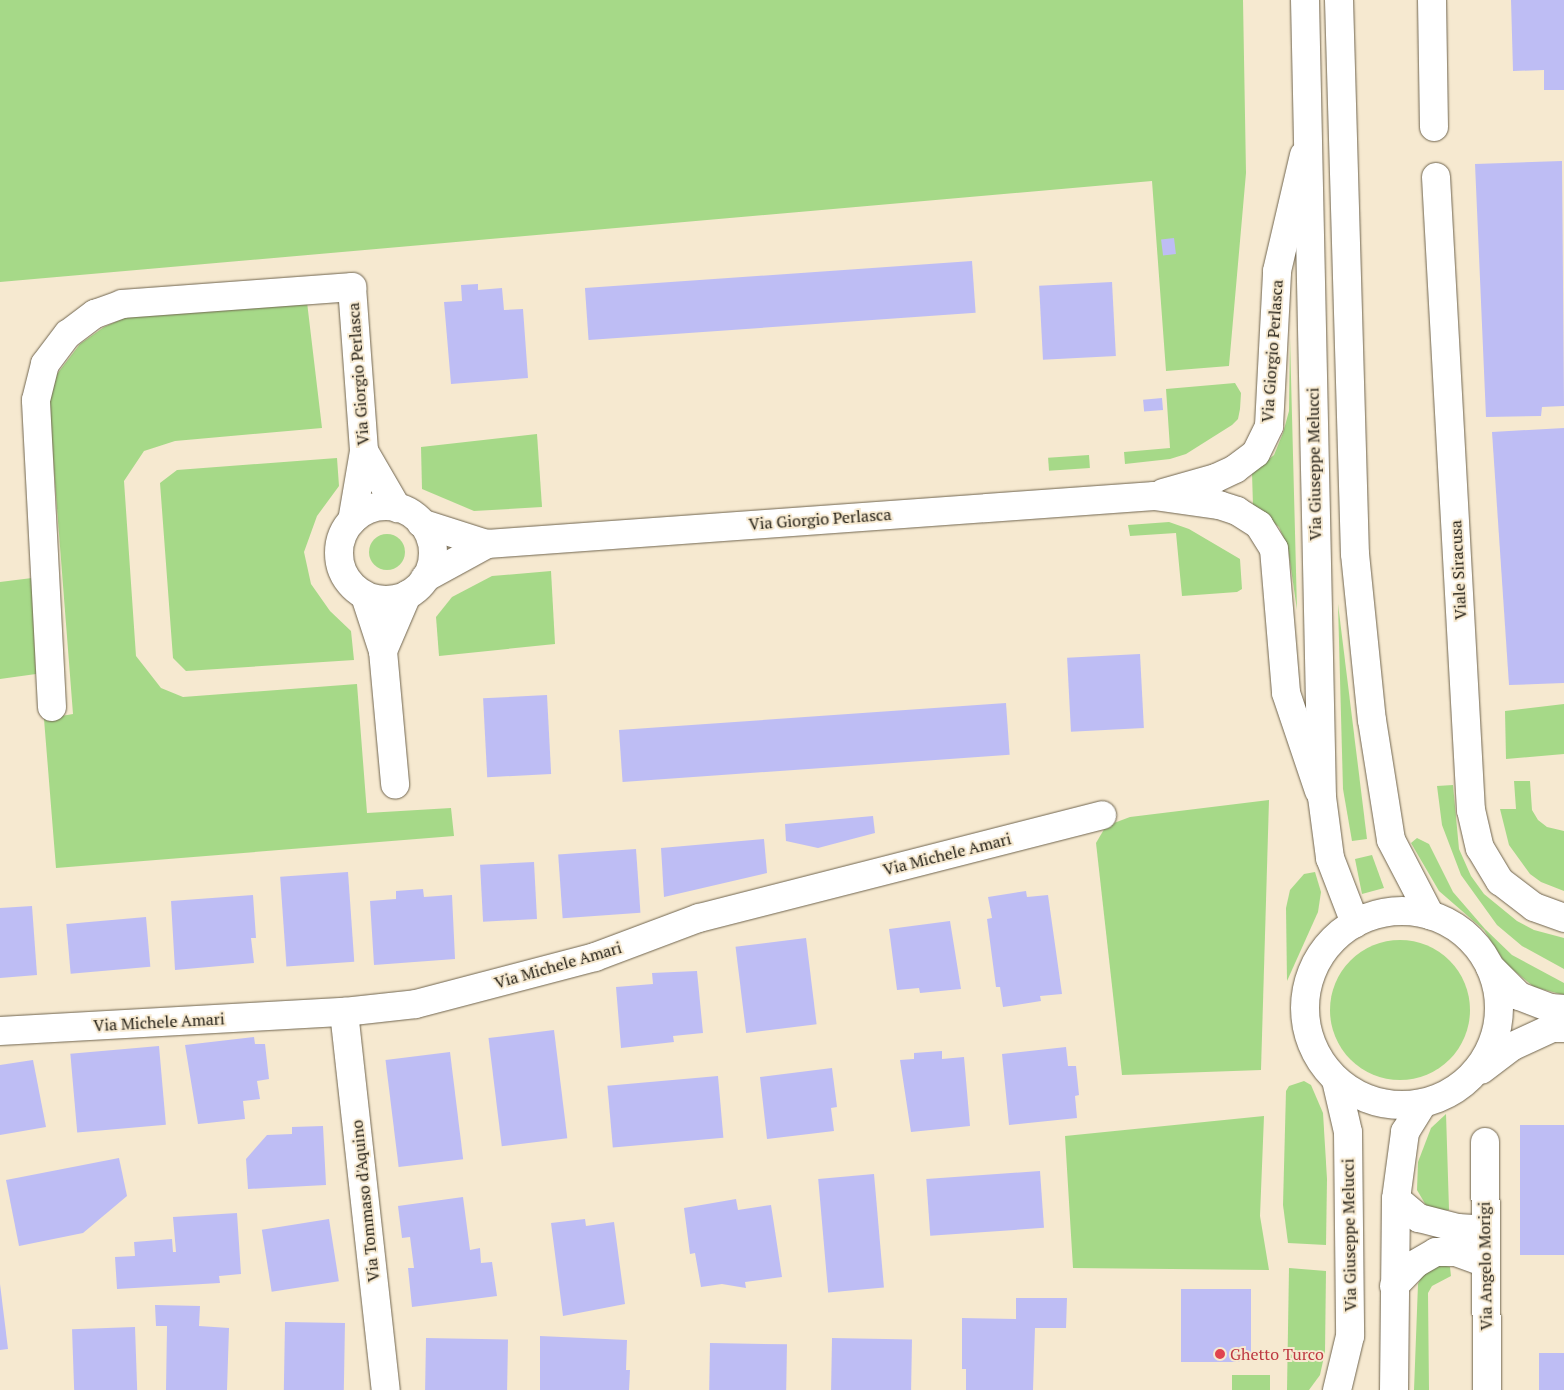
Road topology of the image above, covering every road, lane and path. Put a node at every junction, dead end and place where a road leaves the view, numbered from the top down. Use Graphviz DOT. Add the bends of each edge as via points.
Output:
graph roads {
  1 [pos="1305,0"];
  2 [pos="1339,0"];
  3 [pos="1432,0"];
  4 [pos="1434,127"];
  5 [pos="1308,139"];
  6 [pos="1436,177"];
  7 [pos="364,451"];
  8 [pos="1154,496"];
  9 [pos="397,508"];
  10 [pos="352,521"];
  11 [pos="421,523"];
  12 [pos="486,544"];
  13 [pos="416,586"];
  14 [pos="366,596"];
  15 [pos="383,651"];
  16 [pos="52,707"];
  17 [pos="395,784"];
  18 [pos="1322,797"];
  19 [pos="1102,815"];
  20 [pos="1430,915"];
  21 [pos="1564,918"];
  22 [pos="1355,923"];
  23 [pos="1490,967"];
  24 [pos="1564,1009"];
  25 [pos="344,1012"];
  26 [pos="1564,1028"];
  27 [pos="0,1031"];
  28 [pos="1336,1080"];
  29 [pos="1466,1082"];
  30 [pos="1423,1103"];
  31 [pos="1485,1142"];
  32 [pos="1396,1199"];
  33 [pos="1484,1230"];
  34 [pos="1484,1262"];
  35 [pos="1394,1286"];
  36 [pos="386,1390"];
  37 [pos="1337,1390"];
  38 [pos="1394,1390"];
  39 [pos="1488,1390"];
  1 -- 5 [label="street, Via Giuseppe Melucci"];
  2 -- 20 [label="street" via="1354,554 1372,720 1392,840"];
  3 -- 4 [label="street"];
  5 -- 8 [label="street, Via Giorgio Perlasca" via="1277,271 1269,426 1256,453 1234,469 1216,478"];
  5 -- 18 [label="street, Via Giuseppe Melucci"];
  6 -- 21 [label="street, Viale Siracusa" via="1471,810 1480,848 1500,881 1534,907"];
  7 -- 9 [label="street"];
  7 -- 10 [label="street, Via Giorgio Perlasca"];
  7 -- 16 [label="street, Via Giorgio Perlasca" via="352,286 122,304 95,314 68,334 44,364 36,400"];
  8 -- 12 [label="street, Via Giorgio Perlasca"];
  8 -- 18 [label="street, Via Giorgio Perlasca" via="1219,505 1237,511 1259,525 1274,549 1286,693"];
  9 -- 10 [label="street" via="370,509"];
  9 -- 11 [label="street, Via Giorgio Perlasca"];
  10 -- 14 [label="street, Via Giorgio Perlasca" via="340,542 339,558 343,573 352,586"];
  11 -- 12 [label="street, Via Giorgio Perlasca"];
  11 -- 13 [label="street" via="430,541 432,556"];
  12 -- 13 [label="street, Via Giorgio Perlasca"];
  13 -- 14 [label="street, Via Giorgio Perlasca" via="381,600"];
  13 -- 15 [label="street"];
  14 -- 15 [label="street"];
  15 -- 17 [label="street"];
  18 -- 22 [label="street, Via Giuseppe Melucci" via="1330,858"];
  19 -- 25 [label="street, Via Michele Amari" via="699,918 595,957 416,1004"];
  20 -- 22 [label="street" via="1391,912"];
  20 -- 23 [label="street" via="1465,935"];
  22 -- 28 [label="street" via="1324,950 1313,967 1305,1000 1306,1027 1312,1046"];
  23 -- 24 [label="street" via="1519,996 1551,1008"];
  23 -- 29 [label="street" via="1496,987 1497,1028 1480,1066"];
  25 -- 27 [label="street, Via Michele Amari"];
  25 -- 36 [label="street, Via Tommaso d'Aquino"];
  26 -- 29 [label="street" via="1552,1028 1513,1046"];
  28 -- 30 [label="street" via="1351,1091 1386,1104"];
  28 -- 37 [label="street, Via Giuseppe Melucci" via="1348,1132 1350,1336"];
  29 -- 30 [label="street" via="1439,1098"];
  30 -- 32 [label="street" via="1405,1132"];
  31 -- 33 [label="street, Via Angelo Morigi"];
  32 -- 33 [label="street" via="1419,1218 1458,1228"];
  32 -- 35 [label="street"];
  33 -- 34 [label="street, Via Angelo Morigi"];
  34 -- 35 [label="street" via="1456,1252 1436,1252 1415,1264"];
  34 -- 39 [label="street, Via Angelo Morigi"];
  35 -- 38 [label="street"];
}
